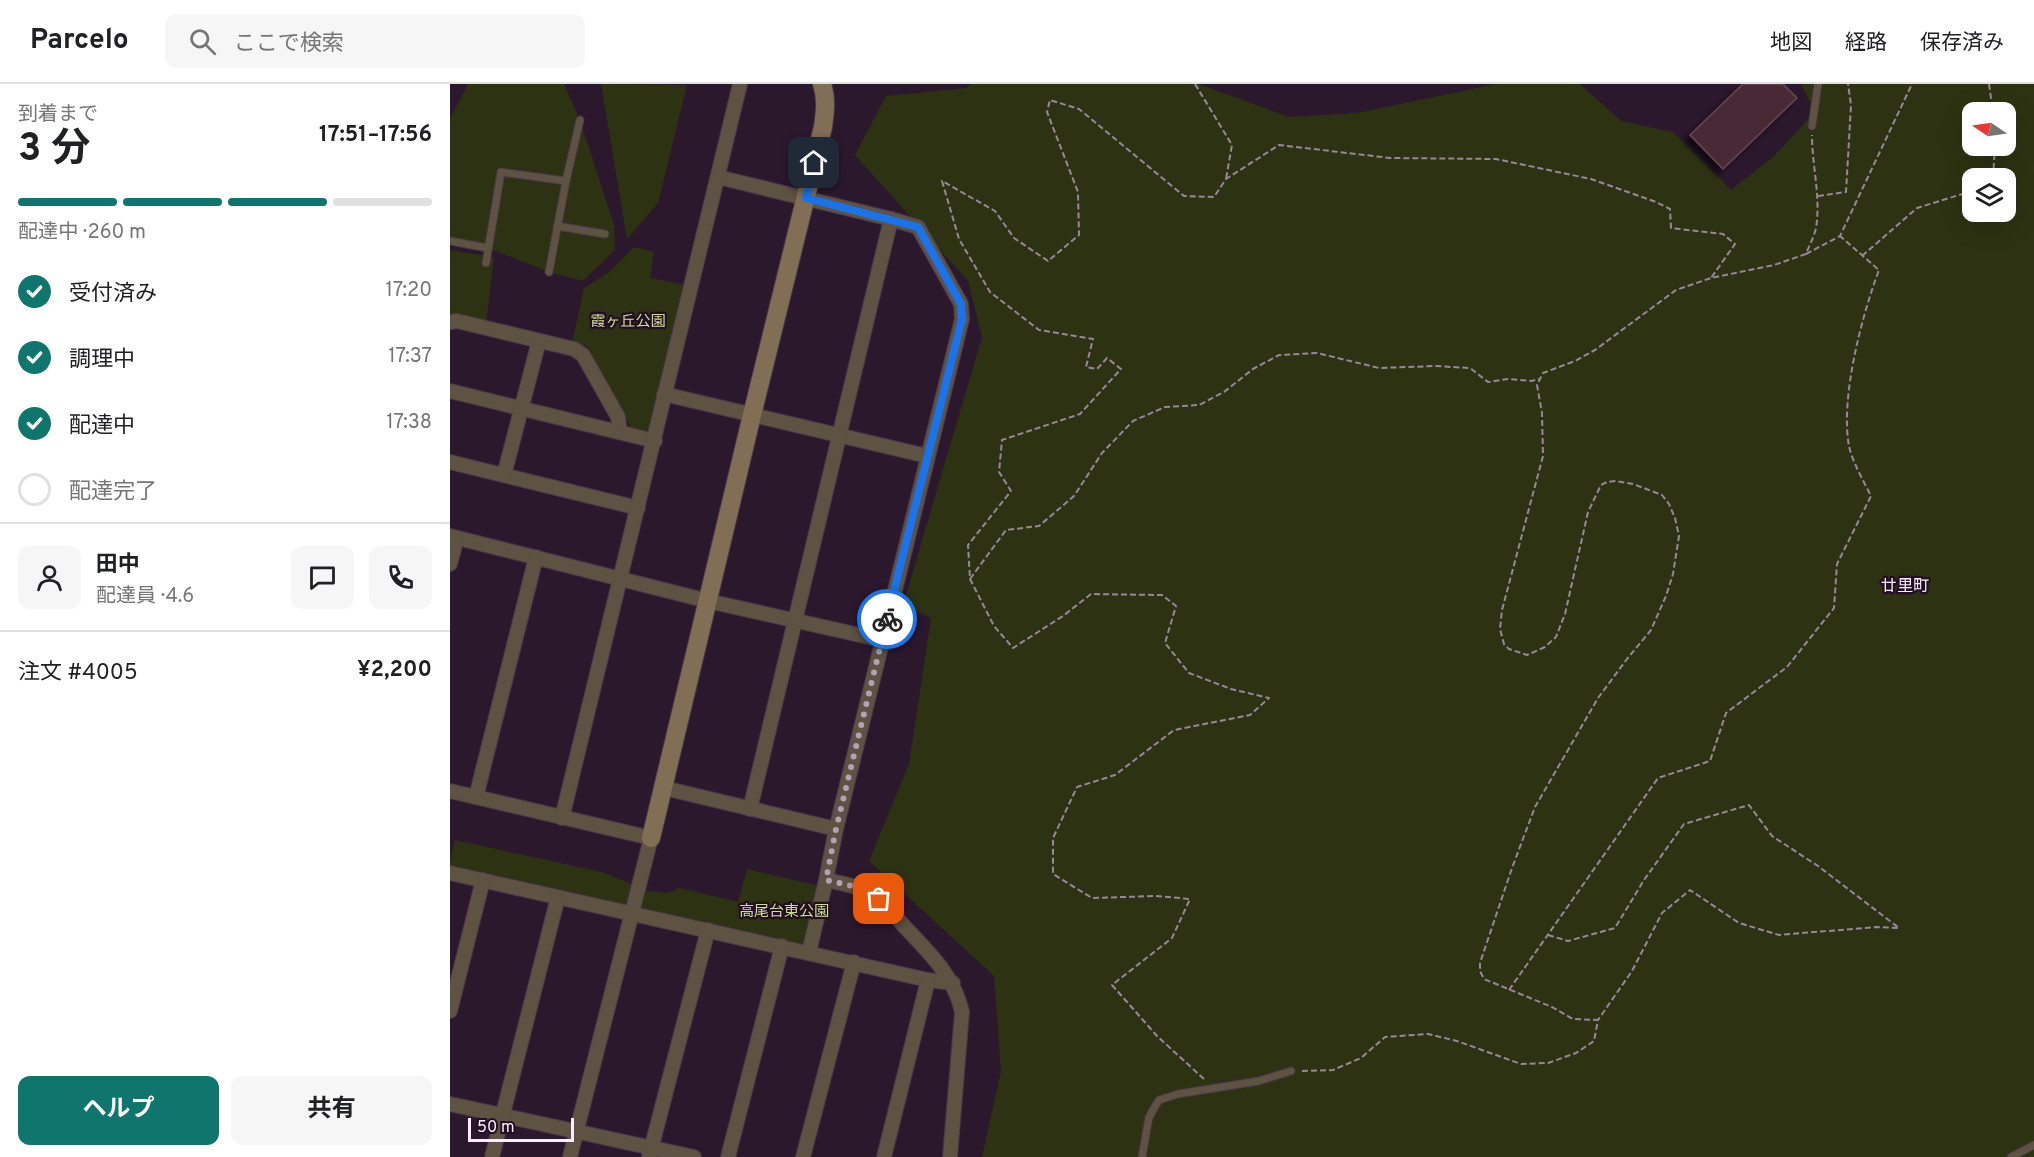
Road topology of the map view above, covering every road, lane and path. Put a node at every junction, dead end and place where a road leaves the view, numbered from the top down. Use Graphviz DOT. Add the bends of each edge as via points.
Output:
graph roads {
  1 [pos="740,84"];
  2 [pos="822,84"];
  3 [pos="1195,84"];
  4 [pos="1818,84"];
  5 [pos="1848,84"];
  6 [pos="1912,84"];
  7 [pos="1989,84"];
  8 [pos="1992,102"];
  9 [pos="580,120"];
  10 [pos="1812,126"];
  11 [pos="718,177"];
  12 [pos="1226,179"];
  13 [pos="566,181"];
  14 [pos="1962,194"];
  15 [pos="1818,196"];
  16 [pos="806,198"];
  17 [pos="891,219"];
  18 [pos="557,226"];
  19 [pos="605,234"];
  20 [pos="1840,236"];
  21 [pos="450,241"];
  22 [pos="488,249"];
  23 [pos="1806,254"];
  24 [pos="1862,256"];
  25 [pos="486,263"];
  26 [pos="549,272"];
  27 [pos="1711,278"];
  28 [pos="450,322"];
  29 [pos="538,341"];
  30 [pos="1539,379"];
  31 [pos="450,391"];
  32 [pos="664,394"];
  33 [pos="521,408"];
  34 [pos="752,415"];
  35 [pos="620,432"];
  36 [pos="841,436"];
  37 [pos="655,441"];
  38 [pos="927,456"];
  39 [pos="450,462"];
  40 [pos="504,475"];
  41 [pos="638,507"];
  42 [pos="453,537"];
  43 [pos="536,557"];
  44 [pos="450,564"];
  45 [pos="620,579"];
  46 [pos="970,579"];
  47 [pos="708,601"];
  48 [pos="795,621"];
  49 [pos="882,640"];
  50 [pos="664,788"];
  51 [pos="450,791"];
  52 [pos="476,797"];
  53 [pos="750,809"];
  54 [pos="562,818"];
  55 [pos="836,829"];
  56 [pos="651,838"];
  57 [pos="450,873"];
  58 [pos="483,880"];
  59 [pos="826,880"];
  60 [pos="558,897"];
  61 [pos="632,913"];
  62 [pos="708,930"];
  63 [pos="1548,935"];
  64 [pos="782,946"];
  65 [pos="809,952"];
  66 [pos="854,962"];
  67 [pos="928,980"];
  68 [pos="953,983"];
  69 [pos="1509,990"];
  70 [pos="450,1011"];
  71 [pos="1598,1020"];
  72 [pos="1292,1071"];
  73 [pos="1222,1088"];
  74 [pos="450,1104"];
  75 [pos="503,1115"];
  76 [pos="577,1131"];
  77 [pos="2034,1145"];
  78 [pos="650,1152"];
  79 [pos="492,1157"];
  80 [pos="570,1157"];
  81 [pos="694,1157"];
  82 [pos="728,1157"];
  83 [pos="803,1157"];
  84 [pos="884,1157"];
  85 [pos="950,1157"];
  86 [pos="1142,1157"];
  87 [pos="2011,1157"];
  1 -- 11 [label="street"];
  2 -- 16 [label="street" via="825,117"];
  3 -- 12 [label="path" via="1232,146"];
  4 -- 10 [label="lane"];
  5 -- 15 [label="path" via="1851,105 1846,192"];
  6 -- 20 [label="path"];
  7 -- 8 [label="path"];
  9 -- 13 [label="lane"];
  10 -- 15 [label="path"];
  11 -- 16 [label="street"];
  11 -- 32 [label="street"];
  12 -- 27 [label="path" via="1279,146 1390,158 1496,159 1591,179 1670,210 1671,228 1723,234 1735,244"];
  12 -- 46 [label="path" via="1214,196 1184,196 1079,109 1050,100 1047,112 1078,192 1079,235 1048,261 1014,238 995,211 942,181 959,239 990,292 1039,330 1093,339 1086,366 1097,369 1107,357 1121,369 1080,414 1002,440 999,472 1011,491 968,545"];
  13 -- 18 [label="lane"];
  13 -- 22 [label="lane" via="501,172"];
  14 -- 24 [label="path" via="1917,208"];
  15 -- 23 [label="path" via="1816,230"];
  16 -- 17 [label="street"];
  16 -- 34 [label="street"];
  17 -- 36 [label="street"];
  17 -- 38 [label="street" via="918,227 961,304 962,319"];
  18 -- 19 [label="lane"];
  18 -- 26 [label="lane"];
  20 -- 23 [label="path"];
  20 -- 24 [label="path"];
  21 -- 22 [label="lane"];
  22 -- 25 [label="lane"];
  23 -- 27 [label="path" via="1774,266"];
  24 -- 63 [label="path" via="1878,270 1847,397 1848,427 1849,447 1871,496 1837,564 1834,608 1787,667 1726,713 1710,761 1658,778"];
  27 -- 30 [label="path" via="1676,290 1595,350 1544,373"];
  28 -- 29 [label="street"];
  29 -- 33 [label="street"];
  29 -- 35 [label="street" via="574,349 583,355 618,417"];
  30 -- 46 [label="path" via="1488,382 1470,368 1379,368 1317,353 1279,355 1199,405 1165,407 1133,421 1102,453 1074,496 1039,526 1006,530"];
  30 -- 69 [label="path" via="1544,456 1502,610 1500,629 1504,644 1527,655 1556,637 1565,614 1588,512 1601,485 1634,484 1662,495 1675,518 1678,550 1671,581 1651,630 1598,698 1535,807 1480,963 1485,978"];
  31 -- 33 [label="street"];
  32 -- 34 [label="street"];
  32 -- 37 [label="street"];
  33 -- 35 [label="street"];
  33 -- 40 [label="street"];
  34 -- 36 [label="street"];
  34 -- 47 [label="street"];
  35 -- 37 [label="street"];
  36 -- 38 [label="street"];
  36 -- 48 [label="street"];
  37 -- 41 [label="street"];
  38 -- 49 [label="street"];
  39 -- 40 [label="street"];
  40 -- 41 [label="street"];
  41 -- 45 [label="street"];
  42 -- 43 [label="street"];
  42 -- 44 [label="street"];
  43 -- 45 [label="street"];
  43 -- 52 [label="street"];
  45 -- 47 [label="street"];
  45 -- 54 [label="street"];
  46 -- 73 [label="path" via="994,626 1013,648 1091,594 1162,595 1176,606 1165,643 1189,673 1269,698 1250,715 1174,730 1115,775 1077,787 1053,838 1053,874 1092,898 1190,899 1172,938 1112,985 1200,1078"];
  47 -- 48 [label="street"];
  47 -- 50 [label="street"];
  48 -- 49 [label="street"];
  48 -- 53 [label="street"];
  49 -- 55 [label="street"];
  50 -- 53 [label="street"];
  50 -- 56 [label="street"];
  51 -- 52 [label="street"];
  52 -- 54 [label="street"];
  53 -- 55 [label="street"];
  54 -- 56 [label="street"];
  55 -- 59 [label="street"];
  56 -- 61 [label="street"];
  57 -- 58 [label="street"];
  58 -- 60 [label="street"];
  58 -- 70 [label="street"];
  59 -- 65 [label="street"];
  59 -- 68 [label="street" via="861,888 879,899"];
  60 -- 61 [label="street"];
  60 -- 75 [label="street"];
  61 -- 62 [label="street"];
  61 -- 76 [label="street"];
  62 -- 64 [label="street"];
  62 -- 78 [label="street"];
  63 -- 69 [label="path"];
  63 -- 71 [label="path" via="1568,941 1615,928 1684,824 1749,805 1772,836 1899,927 1779,935 1739,922 1690,890 1662,914 1632,971"];
  64 -- 65 [label="street"];
  64 -- 82 [label="street"];
  65 -- 66 [label="street"];
  66 -- 67 [label="street"];
  66 -- 83 [label="street"];
  67 -- 68 [label="street"];
  67 -- 84 [label="street"];
  68 -- 85 [label="street" via="962,1011"];
  69 -- 71 [label="path" via="1573,1018"];
  71 -- 72 [label="path" via="1594,1041 1576,1053 1548,1063 1521,1064 1428,1034 1385,1037 1361,1058 1333,1070"];
  72 -- 73 [label="lane" via="1260,1082"];
  73 -- 86 [label="lane" via="1159,1100 1149,1117"];
  74 -- 75 [label="street"];
  75 -- 76 [label="street"];
  75 -- 79 [label="street"];
  76 -- 78 [label="street"];
  76 -- 80 [label="street"];
  77 -- 87 [label="lane"];
  78 -- 81 [label="street"];
}
